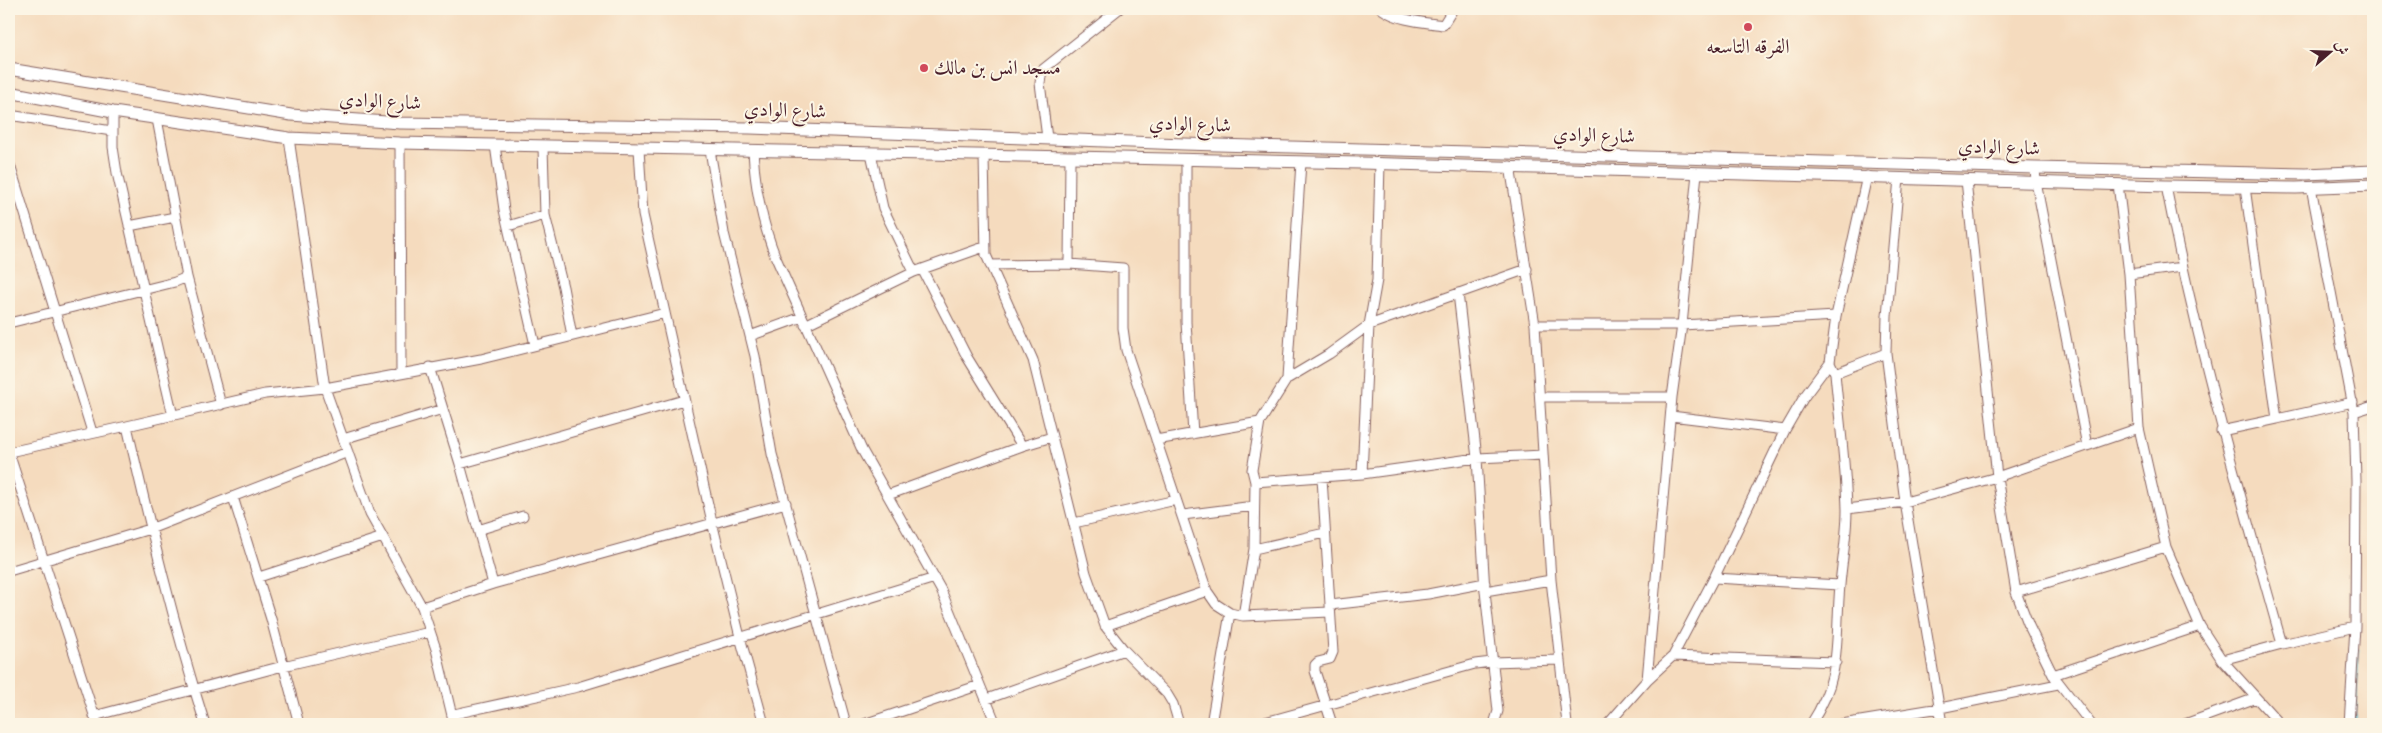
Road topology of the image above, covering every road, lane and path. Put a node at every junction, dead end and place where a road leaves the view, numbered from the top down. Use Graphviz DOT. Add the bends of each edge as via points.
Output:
graph roads {
  1 [pos="1119,9"];
  2 [pos="1382,9"];
  3 [pos="1453,9"];
  4 [pos="9,70"];
  5 [pos="9,92"];
  6 [pos="113,112"];
  7 [pos="9,115"];
  8 [pos="157,119"];
  9 [pos="112,131"];
  10 [pos="289,138"];
  11 [pos="1047,138"];
  12 [pos="400,143"];
  13 [pos="495,145"];
  14 [pos="542,147"];
  15 [pos="639,149"];
  16 [pos="710,150"];
  17 [pos="753,150"];
  18 [pos="1526,153"];
  19 [pos="871,154"];
  20 [pos="984,156"];
  21 [pos="1070,157"];
  22 [pos="1186,159"];
  23 [pos="9,162"];
  24 [pos="1301,162"];
  25 [pos="1380,163"];
  26 [pos="1510,166"];
  27 [pos="1526,167"];
  28 [pos="2035,168"];
  29 [pos="2373,171"];
  30 [pos="1697,173"];
  31 [pos="1867,176"];
  32 [pos="1899,178"];
  33 [pos="1966,180"];
  34 [pos="2036,182"];
  35 [pos="2118,184"];
  36 [pos="2373,185"];
  37 [pos="2166,186"];
  38 [pos="2245,187"];
  39 [pos="2311,187"];
  40 [pos="545,215"];
  41 [pos="175,217"];
  42 [pos="129,226"];
  43 [pos="508,226"];
  44 [pos="984,247"];
  45 [pos="1069,264"];
  46 [pos="990,265"];
  47 [pos="2182,267"];
  48 [pos="1527,269"];
  49 [pos="918,270"];
  50 [pos="2129,274"];
  51 [pos="187,277"];
  52 [pos="143,289"];
  53 [pos="1458,293"];
  54 [pos="54,311"];
  55 [pos="664,313"];
  56 [pos="1836,316"];
  57 [pos="804,321"];
  58 [pos="9,323"];
  59 [pos="1369,324"];
  60 [pos="1535,325"];
  61 [pos="1682,325"];
  62 [pos="572,336"];
  63 [pos="750,336"];
  64 [pos="536,345"];
  65 [pos="1886,353"];
  66 [pos="1830,362"];
  67 [pos="430,367"];
  68 [pos="401,373"];
  69 [pos="1835,373"];
  70 [pos="1287,379"];
  71 [pos="325,388"];
  72 [pos="1540,397"];
  73 [pos="1672,398"];
  74 [pos="684,400"];
  75 [pos="2353,402"];
  76 [pos="220,405"];
  77 [pos="2373,406"];
  78 [pos="443,409"];
  79 [pos="2354,412"];
  80 [pos="173,416"];
  81 [pos="1671,416"];
  82 [pos="2278,419"];
  83 [pos="1260,422"];
  84 [pos="127,426"];
  85 [pos="2140,428"];
  86 [pos="1785,430"];
  87 [pos="2221,431"];
  88 [pos="92,432"];
  89 [pos="1193,434"];
  90 [pos="1052,437"];
  91 [pos="343,439"];
  92 [pos="1156,440"];
  93 [pos="1022,446"];
  94 [pos="2087,446"];
  95 [pos="348,452"];
  96 [pos="9,453"];
  97 [pos="1543,455"];
  98 [pos="1476,458"];
  99 [pos="460,464"];
  100 [pos="1362,474"];
  101 [pos="1997,477"];
  102 [pos="1322,478"];
  103 [pos="1255,482"];
  104 [pos="888,495"];
  105 [pos="233,497"];
  106 [pos="1176,500"];
  107 [pos="1905,502"];
  108 [pos="786,503"];
  109 [pos="1254,506"];
  110 [pos="1847,509"];
  111 [pos="1182,515"];
  112 [pos="523,516"];
  113 [pos="712,522"];
  114 [pos="1074,523"];
  115 [pos="150,529"];
  116 [pos="478,530"];
  117 [pos="1325,533"];
  118 [pos="383,537"];
  119 [pos="2166,547"];
  120 [pos="1254,549"];
  121 [pos="43,560"];
  122 [pos="9,571"];
  123 [pos="259,577"];
  124 [pos="935,578"];
  125 [pos="1714,578"];
  126 [pos="1551,580"];
  127 [pos="493,584"];
  128 [pos="1840,585"];
  129 [pos="1485,587"];
  130 [pos="1207,591"];
  131 [pos="2016,592"];
  132 [pos="422,607"];
  133 [pos="1330,608"];
  134 [pos="1230,613"];
  135 [pos="815,616"];
  136 [pos="1243,616"];
  137 [pos="1105,626"];
  138 [pos="2200,626"];
  139 [pos="2355,627"];
  140 [pos="430,632"];
  141 [pos="740,637"];
  142 [pos="2282,644"];
  143 [pos="1124,650"];
  144 [pos="1673,656"];
  145 [pos="1558,660"];
  146 [pos="2222,660"];
  147 [pos="1492,662"];
  148 [pos="1836,662"];
  149 [pos="284,666"];
  150 [pos="2053,675"];
  151 [pos="1647,680"];
  152 [pos="2058,684"];
  153 [pos="980,685"];
  154 [pos="194,689"];
  155 [pos="2256,698"];
  156 [pos="987,699"];
  157 [pos="1326,705"];
  158 [pos="1940,708"];
  159 [pos="454,714"];
  160 [pos="96,720"];
  161 [pos="1874,721"];
  162 [pos="1274,723"];
  163 [pos="205,724"];
  164 [pos="299,724"];
  165 [pos="454,724"];
  166 [pos="764,724"];
  167 [pos="846,724"];
  168 [pos="864,724"];
  169 [pos="996,724"];
  170 [pos="1179,724"];
  171 [pos="1211,724"];
  172 [pos="1258,724"];
  173 [pos="1332,724"];
  174 [pos="1494,724"];
  175 [pos="1567,724"];
  176 [pos="1608,724"];
  177 [pos="1811,724"];
  178 [pos="1842,724"];
  179 [pos="1942,724"];
  180 [pos="2091,724"];
  181 [pos="2185,724"];
  182 [pos="2280,724"];
  183 [pos="2349,724"];
  1 -- 11 [label="street" via="1042,70 1040,83"];
  2 -- 3 [label="street" via="1408,19 1443,25"];
  4 -- 11 [label="main road, شارع الوادي" via="340,120"];
  5 -- 6 [label="main road, شارع الوادي"];
  6 -- 8 [label="main road, شارع الوادي"];
  6 -- 9 [label="street"];
  7 -- 9 [label="street"];
  8 -- 10 [label="main road, شارع الوادي"];
  8 -- 41 [label="street"];
  9 -- 42 [label="street"];
  10 -- 12 [label="main road, شارع الوادي"];
  10 -- 71 [label="street"];
  11 -- 18 [label="main road, شارع الوادي"];
  12 -- 13 [label="main road, شارع الوادي"];
  12 -- 68 [label="street"];
  13 -- 14 [label="main road, شارع الوادي"];
  13 -- 43 [label="street"];
  14 -- 15 [label="main road, شارع الوادي"];
  14 -- 40 [label="street"];
  15 -- 16 [label="main road, شارع الوادي"];
  15 -- 55 [label="street" via="643,214"];
  16 -- 17 [label="main road, شارع الوادي"];
  16 -- 63 [label="street" via="724,233"];
  17 -- 19 [label="main road, شارع الوادي"];
  17 -- 57 [label="street" via="757,196 765,230"];
  18 -- 27 [label="main road"];
  18 -- 28 [label="main road, شارع الوادي"];
  19 -- 20 [label="main road, شارع الوادي"];
  19 -- 49 [label="street" via="883,208"];
  20 -- 21 [label="main road, شارع الوادي"];
  20 -- 44 [label="street"];
  21 -- 22 [label="main road, شارع الوادي"];
  21 -- 45 [label="street"];
  22 -- 24 [label="main road, شارع الوادي"];
  22 -- 89 [label="street" via="1186,322"];
  23 -- 54 [label="street"];
  24 -- 25 [label="main road, شارع الوادي"];
  24 -- 70 [label="street"];
  25 -- 26 [label="main road, شارع الوادي"];
  25 -- 59 [label="street" via="1377,280"];
  26 -- 27 [label="main road, شارع الوادي"];
  26 -- 48 [label="street"];
  27 -- 30 [label="main road, شارع الوادي"];
  28 -- 29 [label="main road, شارع الوادي" via="2306,174"];
  28 -- 34 [label="street"];
  30 -- 31 [label="main road, شارع الوادي"];
  30 -- 61 [label="street"];
  31 -- 32 [label="main road, شارع الوادي"];
  31 -- 56 [label="street"];
  32 -- 33 [label="main road, شارع الوادي"];
  32 -- 65 [label="street"];
  33 -- 34 [label="main road, شارع الوادي"];
  33 -- 101 [label="street"];
  34 -- 35 [label="main road, شارع الوادي"];
  34 -- 94 [label="street"];
  35 -- 37 [label="main road, شارع الوادي"];
  35 -- 50 [label="street"];
  36 -- 39 [label="main road, شارع الوادي"];
  37 -- 38 [label="main road, شارع الوادي"];
  37 -- 47 [label="street"];
  38 -- 39 [label="main road, شارع الوادي"];
  38 -- 82 [label="street"];
  39 -- 75 [label="street"];
  40 -- 43 [label="street"];
  40 -- 62 [label="street"];
  41 -- 42 [label="street"];
  41 -- 51 [label="street"];
  42 -- 52 [label="street"];
  43 -- 64 [label="street"];
  44 -- 46 [label="street"];
  44 -- 49 [label="street"];
  45 -- 46 [label="street"];
  45 -- 92 [label="street" via="1123,268 1123,339"];
  46 -- 90 [label="street" via="1033,360"];
  47 -- 50 [label="street"];
  47 -- 87 [label="street"];
  48 -- 53 [label="street"];
  48 -- 60 [label="street"];
  49 -- 57 [label="street"];
  49 -- 93 [label="street" via="966,357"];
  50 -- 85 [label="street"];
  51 -- 52 [label="street"];
  51 -- 76 [label="street"];
  52 -- 54 [label="street"];
  52 -- 80 [label="street"];
  53 -- 59 [label="street"];
  53 -- 98 [label="street"];
  54 -- 58 [label="street"];
  54 -- 88 [label="street"];
  55 -- 62 [label="street"];
  55 -- 74 [label="street"];
  56 -- 61 [label="street"];
  56 -- 66 [label="street"];
  57 -- 63 [label="street"];
  57 -- 104 [label="street" via="848,423"];
  59 -- 70 [label="street" via="1330,354"];
  59 -- 100 [label="street"];
  60 -- 61 [label="street"];
  60 -- 72 [label="street"];
  61 -- 73 [label="street"];
  62 -- 64 [label="street"];
  63 -- 108 [label="street" via="766,427"];
  64 -- 67 [label="street"];
  65 -- 69 [label="street"];
  65 -- 107 [label="street"];
  66 -- 69 [label="street"];
  66 -- 86 [label="street"];
  67 -- 68 [label="street"];
  67 -- 78 [label="street"];
  68 -- 71 [label="street"];
  69 -- 110 [label="street"];
  70 -- 83 [label="street"];
  71 -- 76 [label="street" via="264,394"];
  71 -- 91 [label="street"];
  72 -- 73 [label="street"];
  72 -- 97 [label="street"];
  73 -- 81 [label="street"];
  74 -- 99 [label="street"];
  74 -- 113 [label="street"];
  75 -- 79 [label="street"];
  75 -- 82 [label="street"];
  76 -- 80 [label="street"];
  77 -- 79 [label="street"];
  78 -- 91 [label="street"];
  78 -- 99 [label="street"];
  79 -- 139 [label="street"];
  80 -- 84 [label="street"];
  81 -- 86 [label="street"];
  81 -- 151 [label="street"];
  82 -- 87 [label="street"];
  83 -- 89 [label="street"];
  83 -- 103 [label="street" via="1252,465"];
  84 -- 88 [label="street"];
  84 -- 115 [label="street"];
  85 -- 94 [label="street"];
  85 -- 119 [label="street"];
  86 -- 125 [label="street"];
  87 -- 142 [label="street"];
  88 -- 96 [label="street"];
  89 -- 92 [label="street"];
  90 -- 93 [label="street"];
  90 -- 114 [label="street"];
  91 -- 95 [label="street"];
  92 -- 106 [label="street"];
  93 -- 104 [label="street"];
  94 -- 101 [label="street"];
  95 -- 105 [label="street"];
  95 -- 118 [label="street" via="364,500"];
  96 -- 121 [label="street"];
  97 -- 98 [label="street"];
  97 -- 126 [label="street"];
  98 -- 100 [label="street"];
  98 -- 129 [label="street"];
  99 -- 116 [label="street"];
  100 -- 102 [label="street"];
  101 -- 107 [label="street"];
  101 -- 131 [label="street"];
  102 -- 103 [label="street"];
  102 -- 117 [label="street"];
  103 -- 109 [label="street"];
  104 -- 124 [label="street"];
  105 -- 115 [label="street"];
  105 -- 123 [label="street"];
  106 -- 111 [label="street"];
  106 -- 114 [label="street"];
  107 -- 110 [label="street"];
  107 -- 158 [label="street"];
  108 -- 113 [label="street"];
  108 -- 135 [label="street"];
  109 -- 111 [label="street"];
  109 -- 120 [label="street"];
  110 -- 128 [label="street"];
  111 -- 130 [label="street"];
  112 -- 116 [label="street"];
  113 -- 127 [label="street"];
  113 -- 141 [label="street"];
  114 -- 137 [label="street" via="1086,573"];
  115 -- 121 [label="street"];
  115 -- 154 [label="street"];
  116 -- 127 [label="street"];
  117 -- 120 [label="street"];
  117 -- 133 [label="street"];
  118 -- 123 [label="street"];
  118 -- 132 [label="street"];
  119 -- 131 [label="street"];
  119 -- 138 [label="street"];
  120 -- 136 [label="street"];
  121 -- 122 [label="street"];
  121 -- 160 [label="street"];
  123 -- 149 [label="street"];
  124 -- 135 [label="street"];
  124 -- 153 [label="street"];
  125 -- 128 [label="street"];
  125 -- 144 [label="street"];
  126 -- 129 [label="street"];
  126 -- 145 [label="street"];
  127 -- 132 [label="street"];
  128 -- 148 [label="street"];
  129 -- 133 [label="street"];
  129 -- 147 [label="street"];
  130 -- 134 [label="street" via="1216,604"];
  130 -- 137 [label="street"];
  131 -- 150 [label="street"];
  132 -- 140 [label="street"];
  133 -- 136 [label="street"];
  133 -- 157 [label="street" via="1333,652 1330,659 1315,665"];
  134 -- 136 [label="street"];
  134 -- 171 [label="street"];
  135 -- 141 [label="street"];
  135 -- 167 [label="street"];
  137 -- 143 [label="street"];
  138 -- 146 [label="street"];
  138 -- 150 [label="street"];
  139 -- 142 [label="street"];
  139 -- 183 [label="street"];
  140 -- 149 [label="street"];
  140 -- 159 [label="street"];
  141 -- 159 [label="street" via="578,687"];
  141 -- 166 [label="street"];
  142 -- 146 [label="street"];
  143 -- 156 [label="street"];
  143 -- 170 [label="street" via="1167,694"];
  144 -- 148 [label="street"];
  144 -- 151 [label="street"];
  145 -- 147 [label="street"];
  145 -- 175 [label="street"];
  146 -- 155 [label="street"];
  147 -- 157 [label="street" via="1474,664"];
  147 -- 174 [label="street" via="1498,711"];
  148 -- 177 [label="street" via="1823,705"];
  149 -- 154 [label="street"];
  149 -- 164 [label="street"];
  150 -- 152 [label="street"];
  151 -- 176 [label="street"];
  152 -- 158 [label="street"];
  152 -- 180 [label="street"];
  153 -- 156 [label="street"];
  153 -- 168 [label="street"];
  154 -- 160 [label="street"];
  154 -- 163 [label="street"];
  155 -- 181 [label="street"];
  155 -- 182 [label="street"];
  156 -- 169 [label="street"];
  157 -- 162 [label="street"];
  157 -- 173 [label="street"];
  158 -- 161 [label="street"];
  158 -- 179 [label="street"];
  159 -- 165 [label="street"];
  161 -- 178 [label="street"];
  162 -- 172 [label="street"];
}
